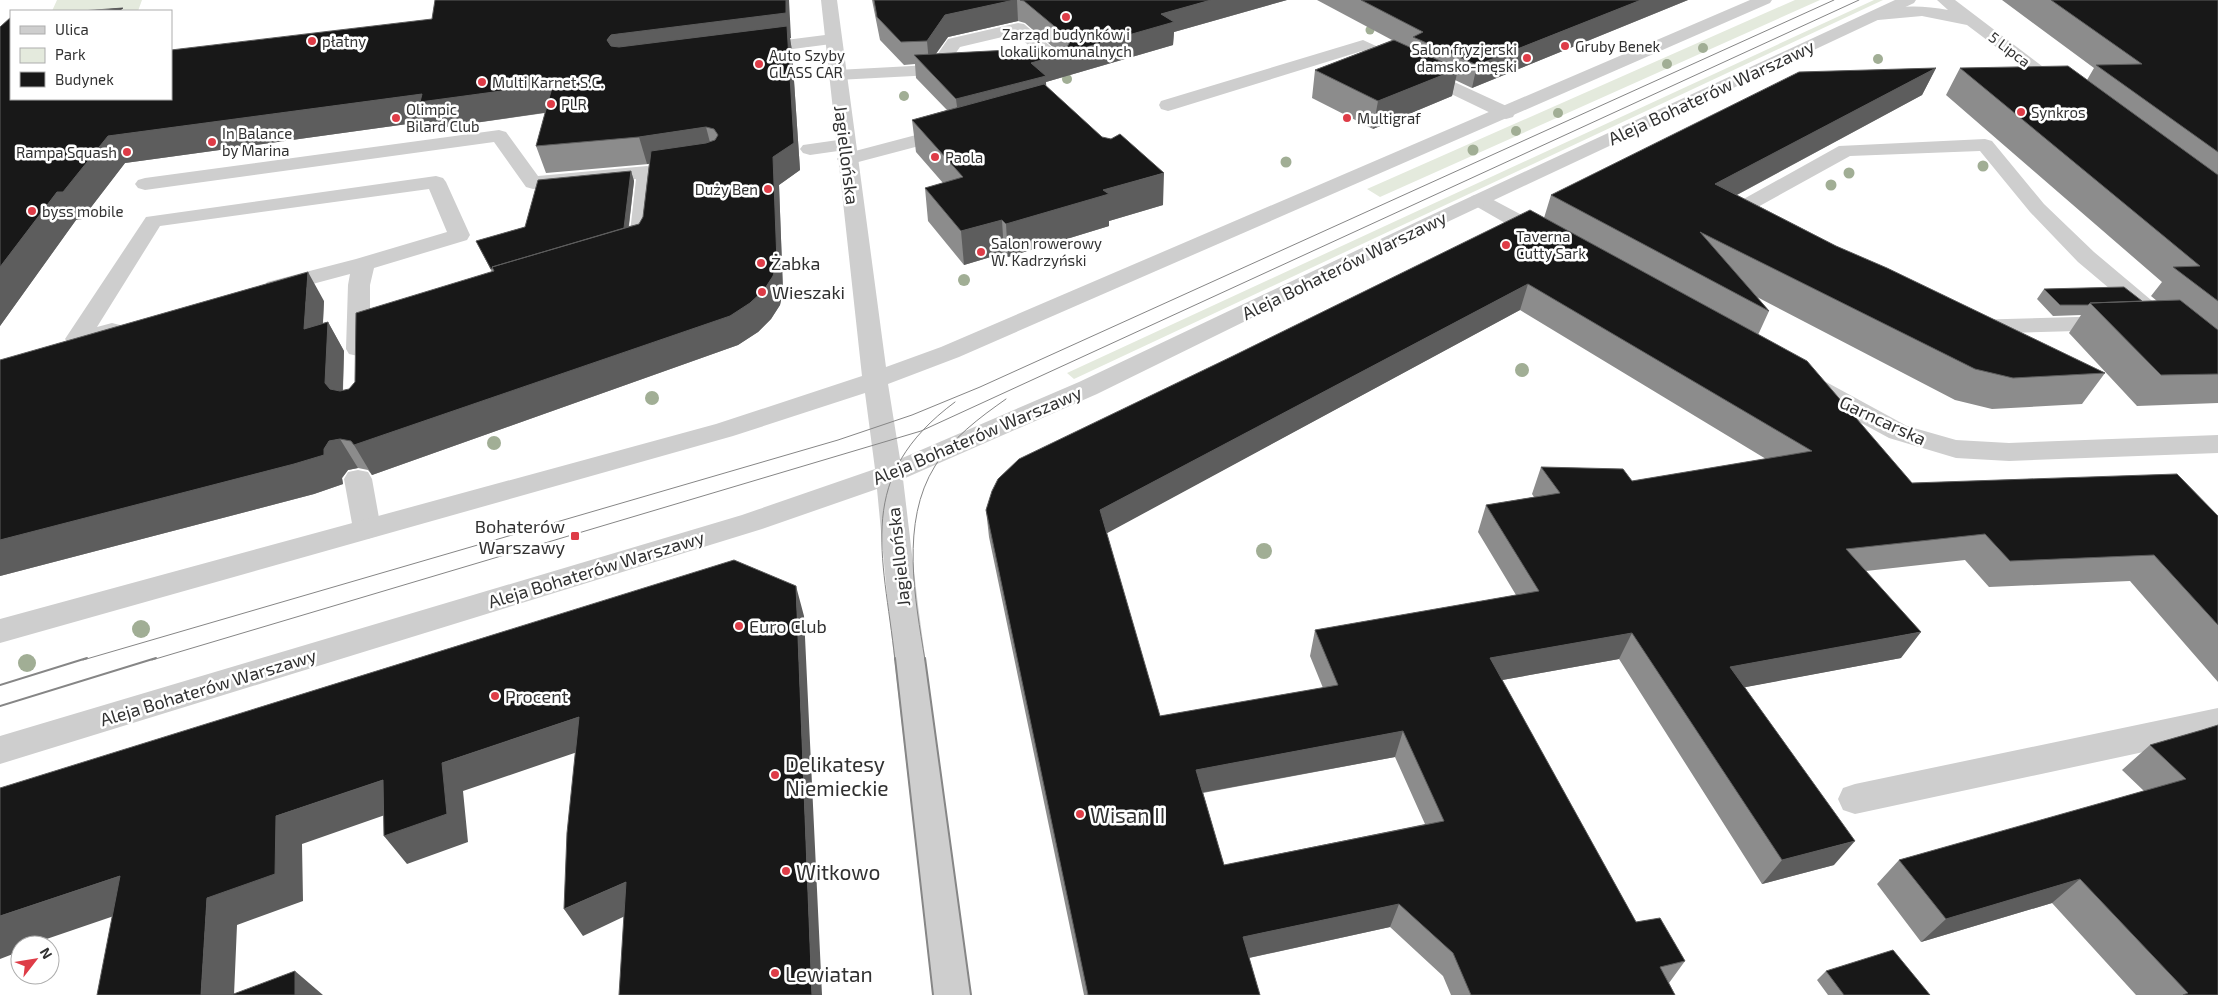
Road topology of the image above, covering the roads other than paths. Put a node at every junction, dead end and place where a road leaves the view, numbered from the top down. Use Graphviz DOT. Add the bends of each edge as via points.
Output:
graph roads {
  1 [pos="829,0"];
  2 [pos="1764,0"];
  3 [pos="1908,0"];
  4 [pos="1945,0"];
  5 [pos="1878,14"];
  6 [pos="1975,22"];
  7 [pos="833,39"];
  8 [pos="740,51"];
  9 [pos="1032,65"];
  10 [pos="965,68"];
  11 [pos="936,69"];
  12 [pos="837,74"];
  13 [pos="2077,100"];
  14 [pos="1168,105"];
  15 [pos="1506,113"];
  16 [pos="965,128"];
  17 [pos="810,149"];
  18 [pos="846,152"];
  19 [pos="145,184"];
  20 [pos="1479,200"];
  21 [pos="1754,228"];
  22 [pos="1568,250"];
  23 [pos="611,253"];
  24 [pos="364,264"];
  25 [pos="259,292"];
  26 [pos="1952,323"];
  27 [pos="135,324"];
  28 [pos="358,366"];
  29 [pos="1786,371"];
  30 [pos="874,381"];
  31 [pos="2218,444"];
  32 [pos="889,474"];
  33 [pos="358,479"];
  34 [pos="367,528"];
  35 [pos="0,631"];
  36 [pos="2218,722"];
  37 [pos="0,750"];
  38 [pos="1855,799"];
  39 [pos="952,995"];
  1 -- 7 [label="street, Jagiellońska"];
  2 -- 15 [label="street"];
  3 -- 5 [label="street, Aleja Bohaterów Warszawy"];
  4 -- 6 [label="street, 5 Lipca"];
  5 -- 6 [label="street" via="1931,11"];
  5 -- 20 [label="street, Aleja Bohaterów Warszawy"];
  6 -- 13 [label="street, 5 Lipca"];
  7 -- 8 [label="street"];
  7 -- 12 [label="street, Jagiellońska"];
  9 -- 11 [label="street" via="1061,64 1018,28 954,43"];
  10 -- 11 [label="street"];
  11 -- 12 [label="street"];
  12 -- 18 [label="street, Jagiellońska"];
  14 -- 15 [label="street" via="1363,46"];
  15 -- 30 [label="street"];
  16 -- 18 [label="street"];
  17 -- 18 [label="street"];
  18 -- 30 [label="street, Jagiellońska"];
  19 -- 23 [label="street" via="498,136 533,183 656,170 639,245"];
  20 -- 22 [label="street"];
  20 -- 32 [label="street, Aleja Bohaterów Warszawy" via="1088,388"];
  21 -- 26 [label="street" via="1729,215 1846,150 1985,145 2037,208 2086,257 2163,321 1960,327"];
  24 -- 25 [label="street"];
  24 -- 27 [label="street" via="459,235 436,182 153,221 77,339"];
  24 -- 28 [label="street" via="360,285 368,328"];
  29 -- 31 [label="street, Garncarska" via="1898,432 1956,449 2009,452"];
  30 -- 32 [label="street, Jagiellońska"];
  30 -- 34 [label="street" via="724,430"];
  32 -- 37 [label="street, Aleja Bohaterów Warszawy" via="752,522"];
  32 -- 39 [label="street, Jagiellońska"];
  33 -- 34 [label="street"];
  34 -- 35 [label="street"];
  36 -- 38 [label="street"];
}
